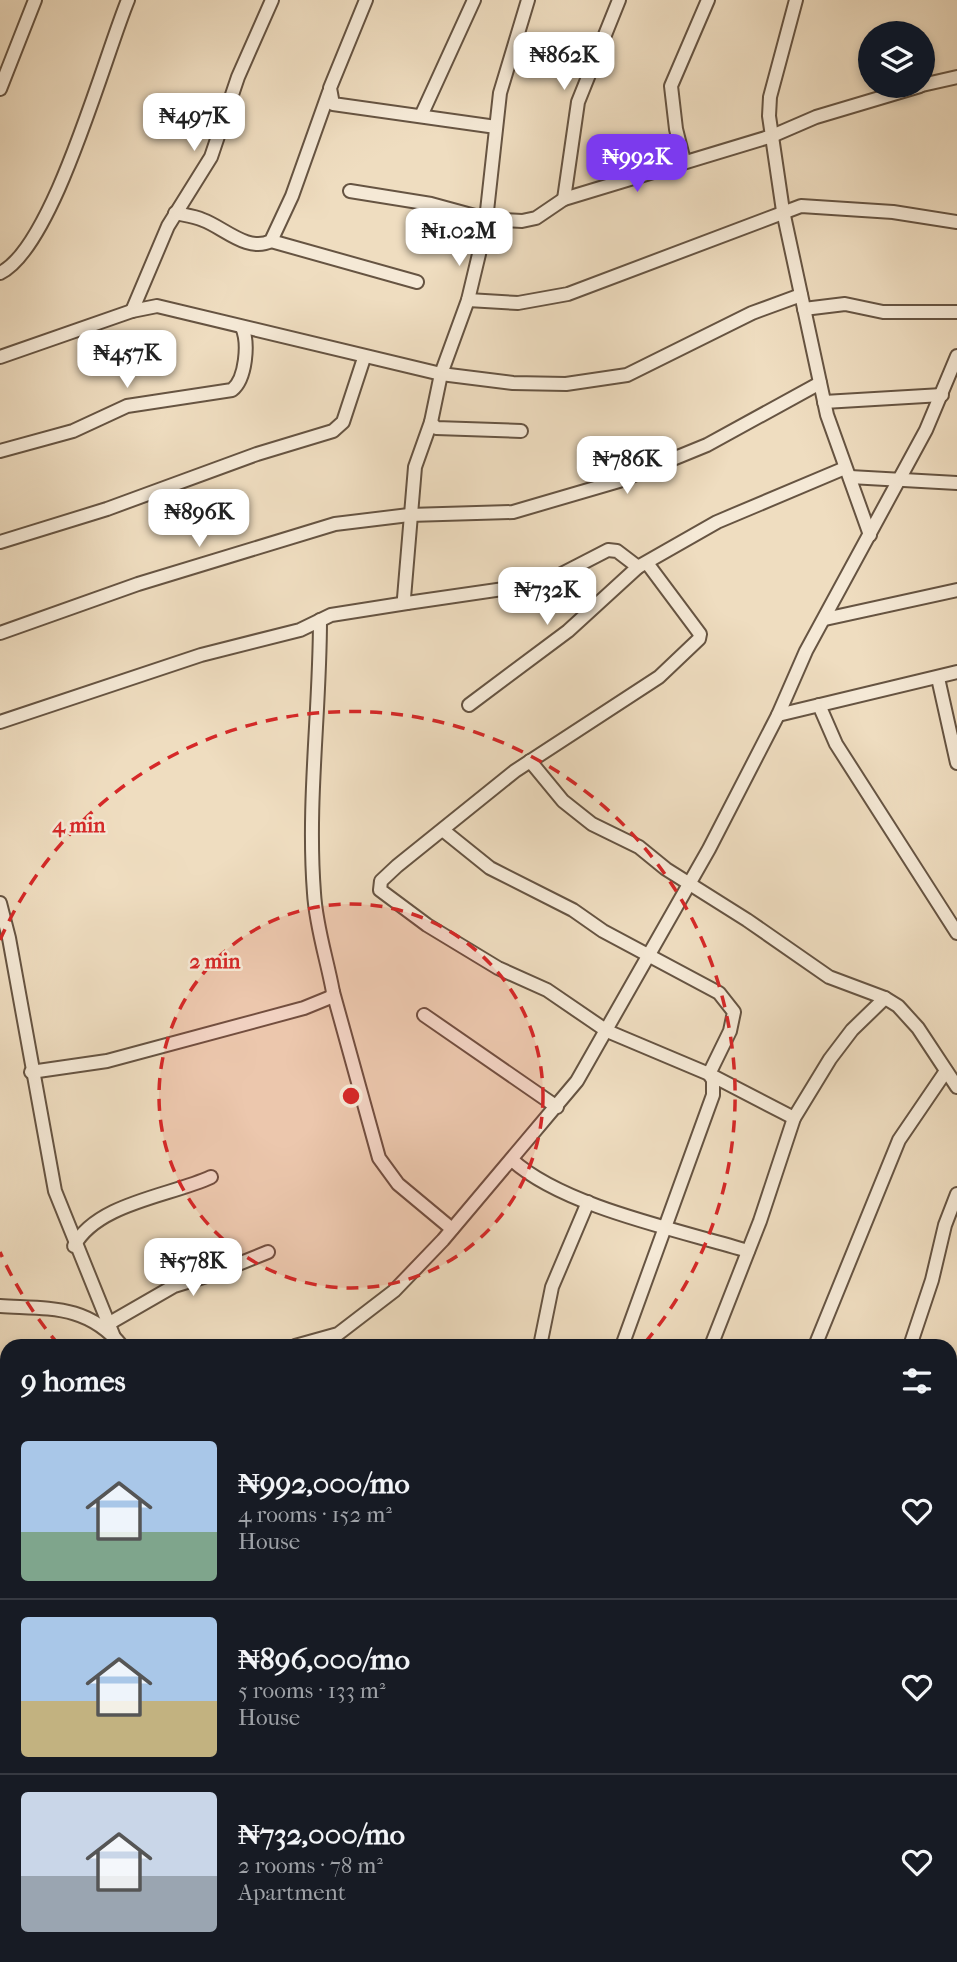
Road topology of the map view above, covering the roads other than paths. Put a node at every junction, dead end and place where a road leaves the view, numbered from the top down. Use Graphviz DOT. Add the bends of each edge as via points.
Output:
graph roads {
  1 [pos="35,0"];
  2 [pos="128,0"];
  3 [pos="272,0"];
  4 [pos="366,0"];
  5 [pos="474,0"];
  6 [pos="528,0"];
  7 [pos="619,0"];
  8 [pos="708,0"];
  9 [pos="796,0"];
  10 [pos="957,77"];
  11 [pos="935,82"];
  12 [pos="330,88"];
  13 [pos="0,89"];
  14 [pos="878,98"];
  15 [pos="421,116"];
  16 [pos="496,127"];
  17 [pos="772,136"];
  18 [pos="684,161"];
  19 [pos="350,191"];
  20 [pos="564,199"];
  21 [pos="783,211"];
  22 [pos="175,213"];
  23 [pos="486,219"];
  24 [pos="957,222"];
  25 [pos="271,241"];
  26 [pos="0,273"];
  27 [pos="417,282"];
  28 [pos="801,295"];
  29 [pos="468,300"];
  30 [pos="804,309"];
  31 [pos="132,311"];
  32 [pos="957,312"];
  33 [pos="242,327"];
  34 [pos="957,356"];
  35 [pos="0,357"];
  36 [pos="365,358"];
  37 [pos="441,374"];
  38 [pos="820,383"];
  39 [pos="942,395"];
  40 [pos="824,402"];
  41 [pos="431,422"];
  42 [pos="521,431"];
  43 [pos="0,451"];
  44 [pos="848,472"];
  45 [pos="899,480"];
  46 [pos="957,483"];
  47 [pos="409,515"];
  48 [pos="870,535"];
  49 [pos="0,542"];
  50 [pos="643,565"];
  51 [pos="957,590"];
  52 [pos="407,604"];
  53 [pos="825,619"];
  54 [pos="320,621"];
  55 [pos="0,633"];
  56 [pos="957,671"];
  57 [pos="938,678"];
  58 [pos="469,705"];
  59 [pos="819,705"];
  60 [pos="778,715"];
  61 [pos="0,722"];
  62 [pos="530,761"];
  63 [pos="957,763"];
  64 [pos="444,831"];
  65 [pos="689,883"];
  66 [pos="0,903"];
  67 [pos="957,933"];
  68 [pos="649,956"];
  69 [pos="333,992"];
  70 [pos="885,998"];
  71 [pos="424,1015"];
  72 [pos="607,1031"];
  73 [pos="946,1071"];
  74 [pos="31,1072"];
  75 [pos="709,1074"];
  76 [pos="957,1087"];
  77 [pos="557,1107"];
  78 [pos="794,1118"];
  79 [pos="512,1160"];
  80 [pos="211,1177"];
  81 [pos="957,1194"];
  82 [pos="588,1202"];
  83 [pos="667,1226"];
  84 [pos="452,1229"];
  85 [pos="74,1246"];
  86 [pos="748,1251"];
  87 [pos="268,1252"];
  88 [pos="0,1306"];
  89 [pos="108,1324"];
  90 [pos="115,1339"];
  91 [pos="117,1339"];
  92 [pos="328,1339"];
  93 [pos="541,1339"];
  94 [pos="625,1339"];
  95 [pos="714,1339"];
  96 [pos="818,1339"];
  97 [pos="912,1339"];
  1 -- 13 [label="street"];
  2 -- 26 [label="street" via="71,159 27,250"];
  3 -- 22 [label="street" via="238,77 211,157"];
  4 -- 12 [label="street"];
  5 -- 15 [label="street"];
  6 -- 16 [label="street" via="506,69"];
  7 -- 20 [label="street" via="578,102"];
  8 -- 18 [label="street" via="671,86"];
  9 -- 17 [label="street" via="770,97"];
  10 -- 11 [label="street"];
  12 -- 15 [label="street" via="330,99 338,106"];
  12 -- 25 [label="street"];
  14 -- 17 [label="street"];
  15 -- 16 [label="street"];
  16 -- 23 [label="street"];
  17 -- 18 [label="street"];
  17 -- 21 [label="street"];
  18 -- 20 [label="street"];
  19 -- 23 [label="street" via="431,204"];
  20 -- 23 [label="street" via="529,220"];
  21 -- 24 [label="street" via="820,207"];
  21 -- 28 [label="street"];
  21 -- 29 [label="street" via="568,294 518,303"];
  22 -- 25 [label="street" via="200,218 239,240"];
  22 -- 31 [label="street"];
  23 -- 29 [label="street"];
  25 -- 27 [label="street"];
  28 -- 30 [label="street"];
  28 -- 37 [label="street" via="752,313 617,377 553,384"];
  29 -- 37 [label="street"];
  30 -- 32 [label="street" via="845,304 883,312"];
  30 -- 38 [label="street"];
  31 -- 33 [label="street" via="166,306"];
  31 -- 35 [label="street"];
  33 -- 36 [label="street"];
  33 -- 43 [label="street" via="247,345 239,383 232,390 127,407 73,431"];
  34 -- 39 [label="street"];
  36 -- 37 [label="street"];
  36 -- 49 [label="street" via="343,422 333,431"];
  37 -- 41 [label="street"];
  38 -- 40 [label="street"];
  38 -- 47 [label="street" via="707,444 619,481 513,512"];
  39 -- 40 [label="street"];
  39 -- 45 [label="street"];
  40 -- 44 [label="street"];
  41 -- 42 [label="street" via="436,428"];
  41 -- 47 [label="street" via="418,454"];
  44 -- 45 [label="street"];
  44 -- 48 [label="street"];
  44 -- 50 [label="street" via="717,522"];
  45 -- 46 [label="street"];
  45 -- 48 [label="street"];
  47 -- 52 [label="street"];
  47 -- 55 [label="street" via="335,524 138,584"];
  48 -- 53 [label="street"];
  50 -- 52 [label="street" via="608,550 544,583"];
  50 -- 58 [label="street" via="568,631"];
  50 -- 62 [label="street" via="676,598 699,639 659,677"];
  51 -- 53 [label="street"];
  52 -- 54 [label="street" via="347,611"];
  53 -- 60 [label="street"];
  54 -- 61 [label="street"];
  54 -- 69 [label="street" via="312,767 313,891"];
  56 -- 57 [label="street"];
  57 -- 59 [label="street"];
  57 -- 63 [label="street"];
  59 -- 60 [label="street"];
  59 -- 67 [label="street" via="836,744"];
  60 -- 65 [label="street"];
  62 -- 64 [label="street"];
  62 -- 65 [label="street" via="542,780 592,824 639,847"];
  64 -- 68 [label="street" via="490,868"];
  64 -- 72 [label="street" via="389,873 380,890 426,925 498,968 547,990"];
  65 -- 68 [label="street"];
  65 -- 70 [label="street" via="829,977"];
  66 -- 74 [label="street"];
  68 -- 72 [label="street"];
  68 -- 75 [label="street" via="719,993 734,1012"];
  69 -- 74 [label="street" via="324,1001 304,1008 118,1058"];
  69 -- 84 [label="street" via="379,1158 398,1184"];
  70 -- 73 [label="street" via="908,1016"];
  70 -- 78 [label="street" via="830,1059"];
  71 -- 77 [label="street"];
  72 -- 75 [label="street"];
  72 -- 77 [label="street"];
  73 -- 76 [label="street"];
  73 -- 96 [label="street" via="899,1140"];
  74 -- 85 [label="street" via="55,1191"];
  75 -- 78 [label="street"];
  75 -- 83 [label="street" via="713,1094"];
  77 -- 79 [label="street"];
  78 -- 86 [label="street"];
  79 -- 82 [label="street" via="542,1183"];
  79 -- 84 [label="street"];
  80 -- 85 [label="street" via="134,1203 84,1230"];
  81 -- 97 [label="street"];
  82 -- 83 [label="street"];
  82 -- 93 [label="street" via="552,1287"];
  83 -- 86 [label="street"];
  83 -- 94 [label="street"];
  84 -- 92 [label="street" via="394,1290"];
  85 -- 89 [label="street"];
  86 -- 95 [label="street"];
  87 -- 89 [label="street" via="174,1286"];
  88 -- 90 [label="street" via="73,1311"];
  89 -- 91 [label="street"];
}
